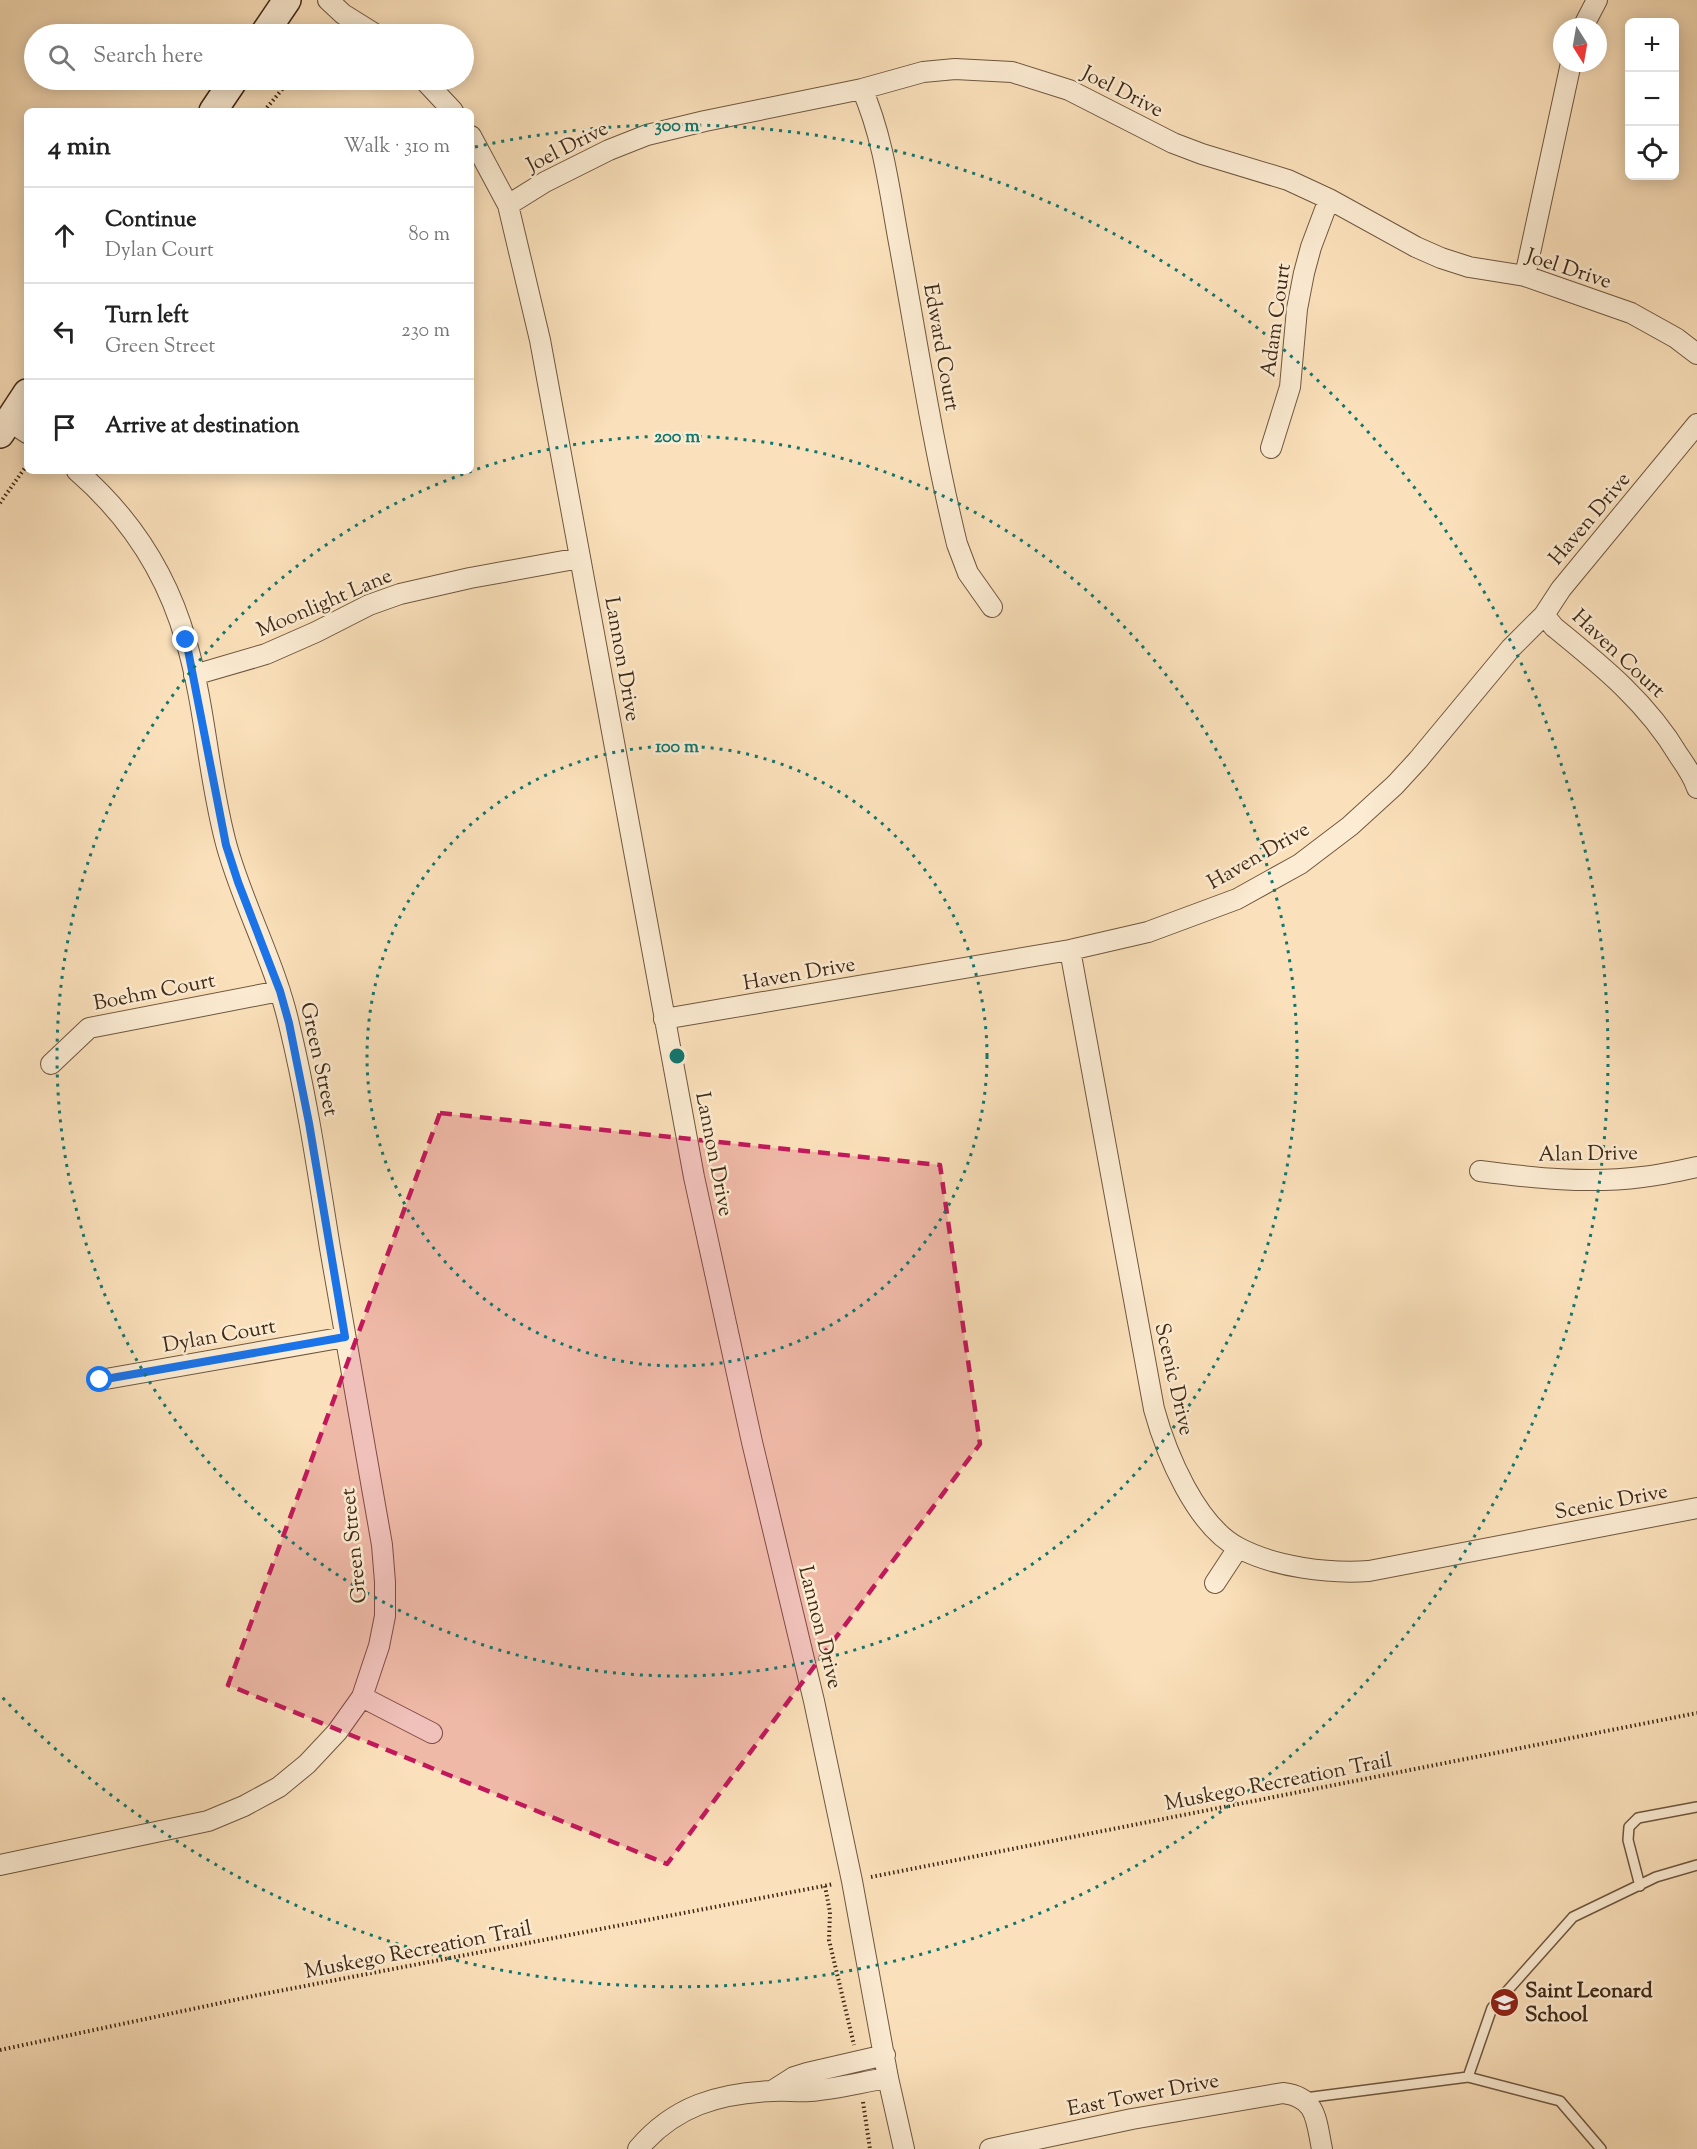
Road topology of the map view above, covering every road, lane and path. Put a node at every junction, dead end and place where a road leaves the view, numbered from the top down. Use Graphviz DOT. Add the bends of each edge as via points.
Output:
graph roads {
  1 [pos="286,0"];
  2 [pos="328,0"];
  3 [pos="1597,0"];
  4 [pos="1588,18"];
  5 [pos="270,24"];
  6 [pos="359,24"];
  7 [pos="1569,72"];
  8 [pos="862,89"];
  9 [pos="227,90"];
  10 [pos="282,90"];
  11 [pos="433,90"];
  12 [pos="215,108"];
  13 [pos="267,108"];
  14 [pos="450,108"];
  15 [pos="474,142"];
  16 [pos="1329,199"];
  17 [pos="508,205"];
  18 [pos="1525,276"];
  19 [pos="1697,354"];
  20 [pos="24,400"];
  21 [pos="1697,424"];
  22 [pos="12,429"];
  23 [pos="1271,448"];
  24 [pos="24,469"];
  25 [pos="80,474"];
  26 [pos="0,503"];
  27 [pos="580,558"];
  28 [pos="992,607"];
  29 [pos="1544,615"];
  30 [pos="194,675"];
  31 [pos="1697,788"];
  32 [pos="1070,950"];
  33 [pos="280,991"];
  34 [pos="664,1019"];
  35 [pos="51,1064"];
  36 [pos="1697,1167"];
  37 [pos="1480,1171"];
  38 [pos="345,1337"];
  39 [pos="100,1380"];
  40 [pos="1697,1508"];
  41 [pos="1238,1548"];
  42 [pos="1215,1583"];
  43 [pos="363,1697"];
  44 [pos="1697,1713"];
  45 [pos="432,1733"];
  46 [pos="1697,1807"];
  47 [pos="0,1864"];
  48 [pos="1697,1865"];
  49 [pos="865,1878"];
  50 [pos="843,1882"];
  51 [pos="825,1886"];
  52 [pos="1640,1886"];
  53 [pos="0,2050"];
  54 [pos="855,2050"];
  55 [pos="885,2055"];
  56 [pos="1467,2077"];
  57 [pos="888,2078"];
  58 [pos="772,2091"];
  59 [pos="862,2096"];
  60 [pos="1305,2098"];
  61 [pos="638,2149"];
  62 [pos="870,2149"];
  63 [pos="904,2149"];
  64 [pos="990,2149"];
  65 [pos="1322,2149"];
  66 [pos="1601,2149"];
  1 -- 5 [label="street"];
  2 -- 6 [label="street"];
  3 -- 4 [label="street"];
  7 -- 18 [label="street"];
  8 -- 16 [label="street, Joel Drive" via="923,72 1012,72 1069,90 1173,143 1288,180"];
  8 -- 17 [label="street, Joel Drive" via="647,135 545,182"];
  8 -- 28 [label="street, Edward Court" via="885,164 957,544 968,573"];
  9 -- 12 [label="street"];
  10 -- 13 [label="path"];
  11 -- 14 [label="street"];
  15 -- 17 [label="street, Lannon Drive"];
  16 -- 18 [label="street, Joel Drive" via="1441,258"];
  16 -- 23 [label="street, Adam Court" via="1304,273 1290,387"];
  17 -- 27 [label="street, Lannon Drive" via="540,339"];
  18 -- 19 [label="street, Joel Drive" via="1631,313"];
  20 -- 22 [label="street"];
  21 -- 29 [label="street, Haven Drive"];
  24 -- 26 [label="path"];
  25 -- 30 [label="street, Green Street" via="137,535 172,601"];
  27 -- 30 [label="street, Moonlight Lane" via="400,594 266,654"];
  27 -- 34 [label="street, Lannon Drive"];
  29 -- 31 [label="street, Haven Court" via="1647,710 1665,732"];
  29 -- 32 [label="street, Haven Drive" via="1511,648 1395,785 1300,864 1208,911 1148,932"];
  30 -- 33 [label="street, Green Street" via="226,845"];
  32 -- 34 [label="street, Haven Drive"];
  32 -- 41 [label="street, Scenic Drive" via="1161,1435 1202,1514"];
  33 -- 35 [label="street, Boehm Court" via="89,1028"];
  33 -- 38 [label="street, Green Street" via="309,1123"];
  34 -- 55 [label="street, Lannon Drive" via="752,1442 821,1734"];
  36 -- 37 [label="street, Alan Drive" via="1642,1177 1588,1180 1537,1179"];
  38 -- 39 [label="street, Dylan Court"];
  38 -- 43 [label="street, Green Street" via="382,1545 385,1582 385,1616"];
  40 -- 41 [label="street, Scenic Drive" via="1369,1571 1319,1570"];
  41 -- 42 [label="street"];
  43 -- 45 [label="street"];
  43 -- 47 [label="street, Green Street" via="307,1764 279,1787 244,1806 208,1821"];
  44 -- 49 [label="path, Muskego Recreation Trail"];
  46 -- 52 [label="lane" via="1638,1818 1629,1827 1628,1840"];
  48 -- 52 [label="lane"];
  50 -- 51 [label="path, Muskego Recreation Trail"];
  51 -- 53 [label="path, Muskego Recreation Trail" via="258,1995"];
  51 -- 54 [label="path" via="830,1912 829,1940"];
  52 -- 56 [label="lane" via="1573,1917 1492,2008"];
  55 -- 57 [label="street, Lannon Drive"];
  55 -- 58 [label="street" via="794,2077"];
  56 -- 60 [label="lane"];
  56 -- 66 [label="lane" via="1560,2101"];
  57 -- 58 [label="street" via="811,2091"];
  57 -- 63 [label="street, Lannon Drive"];
  58 -- 61 [label="street" via="716,2098 680,2112"];
  59 -- 62 [label="path"];
  60 -- 64 [label="street, East Tower Drive" via="1266,2094"];
  60 -- 65 [label="street" via="1316,2117"];
}
